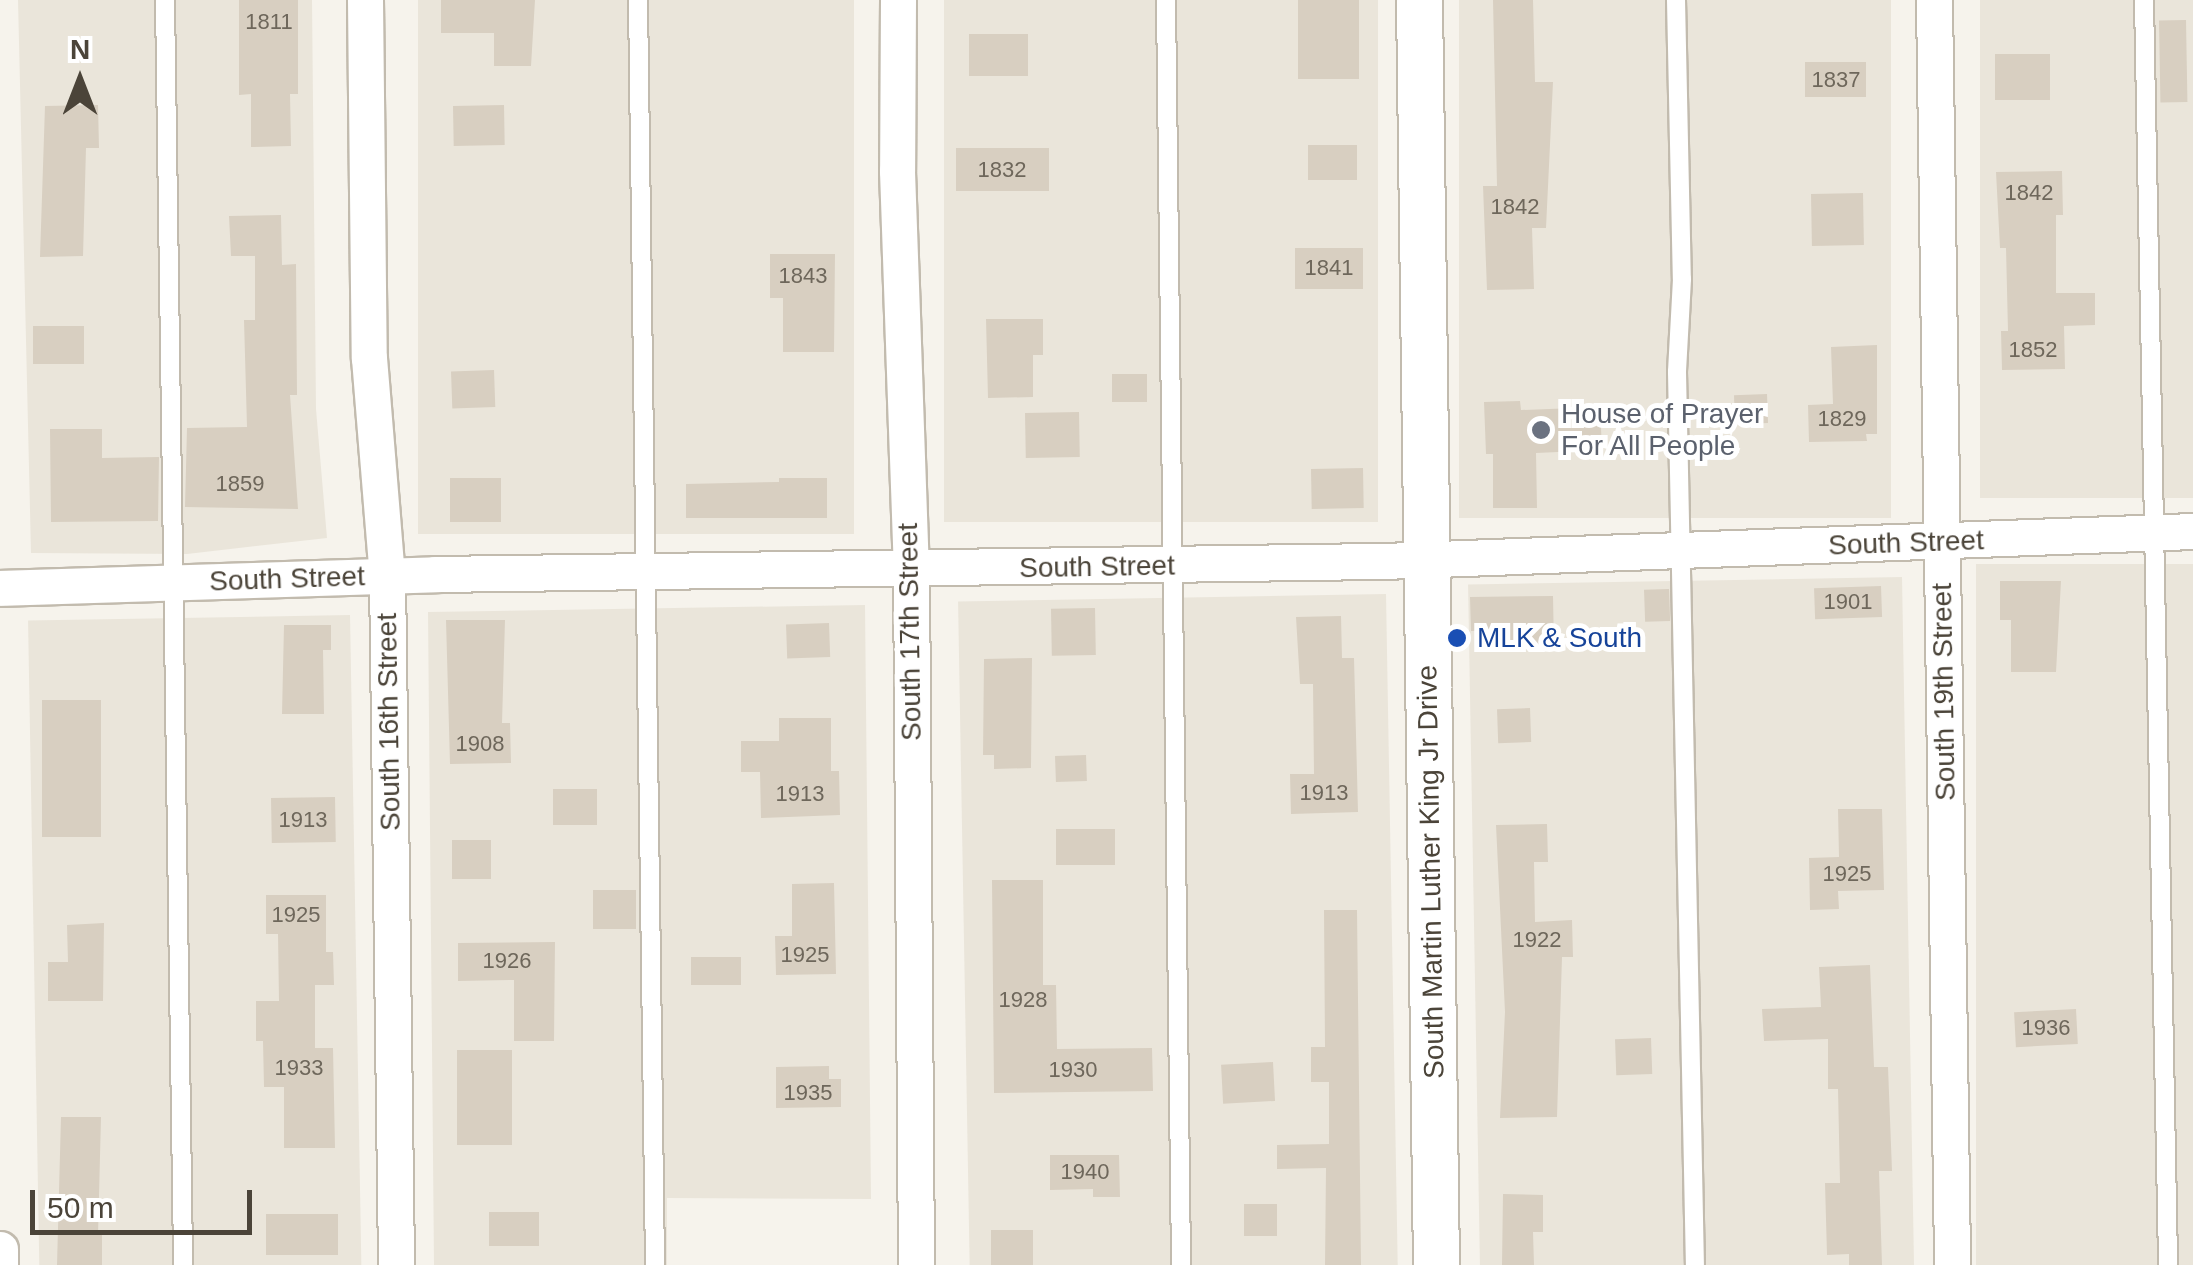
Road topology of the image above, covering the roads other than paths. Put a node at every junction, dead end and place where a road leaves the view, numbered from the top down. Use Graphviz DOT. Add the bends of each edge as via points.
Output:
graph roads {
  1 [pos="165,0"];
  2 [pos="365,0"];
  3 [pos="638,0"];
  4 [pos="898,0"];
  5 [pos="1166,0"];
  6 [pos="1420,0"];
  7 [pos="1676,0"];
  8 [pos="1934,0"];
  9 [pos="2144,0"];
  10 [pos="2193,531"];
  11 [pos="2153,533"];
  12 [pos="1941,542"];
  13 [pos="1684,551"];
  14 [pos="1428,560"];
  15 [pos="1174,566"];
  16 [pos="911,570"];
  17 [pos="646,572"];
  18 [pos="387,576"];
  19 [pos="172,583"];
  20 [pos="0,588"];
  21 [pos="0,1249"];
  22 [pos="0,1265"];
  23 [pos="183,1265"];
  24 [pos="396,1265"];
  25 [pos="655,1265"];
  26 [pos="916,1265"];
  27 [pos="1181,1265"];
  28 [pos="1436,1265"];
  29 [pos="1695,1265"];
  30 [pos="1952,1265"];
  31 [pos="2168,1265"];
  1 -- 19 [label="lane"];
  2 -- 18 [label="street, South 16th Street" via="369,358"];
  3 -- 17 [label="lane"];
  4 -- 16 [label="street, South 17th Street"];
  5 -- 15 [label="lane"];
  6 -- 14 [label="street, South Martin Luther King Jr Drive"];
  7 -- 13 [label="lane"];
  8 -- 12 [label="street, South 19th Street"];
  9 -- 11 [label="lane"];
  10 -- 11 [label="street, South Street"];
  11 -- 12 [label="street, South Street"];
  11 -- 31 [label="lane"];
  12 -- 13 [label="street, South Street"];
  12 -- 30 [label="street, South 19th Street"];
  13 -- 14 [label="street, South Street"];
  13 -- 29 [label="lane"];
  14 -- 15 [label="street, South Street"];
  14 -- 28 [label="street, South Martin Luther King Jr Drive"];
  15 -- 16 [label="street, South Street"];
  15 -- 27 [label="lane"];
  16 -- 17 [label="street, South Street"];
  16 -- 26 [label="street, South 17th Street"];
  17 -- 18 [label="street, South Street"];
  17 -- 25 [label="lane"];
  18 -- 19 [label="street, South Street"];
  18 -- 24 [label="street, South 16th Street"];
  19 -- 20 [label="street, South Street"];
  19 -- 23 [label="lane"];
  21 -- 22 [label="street"];
}
